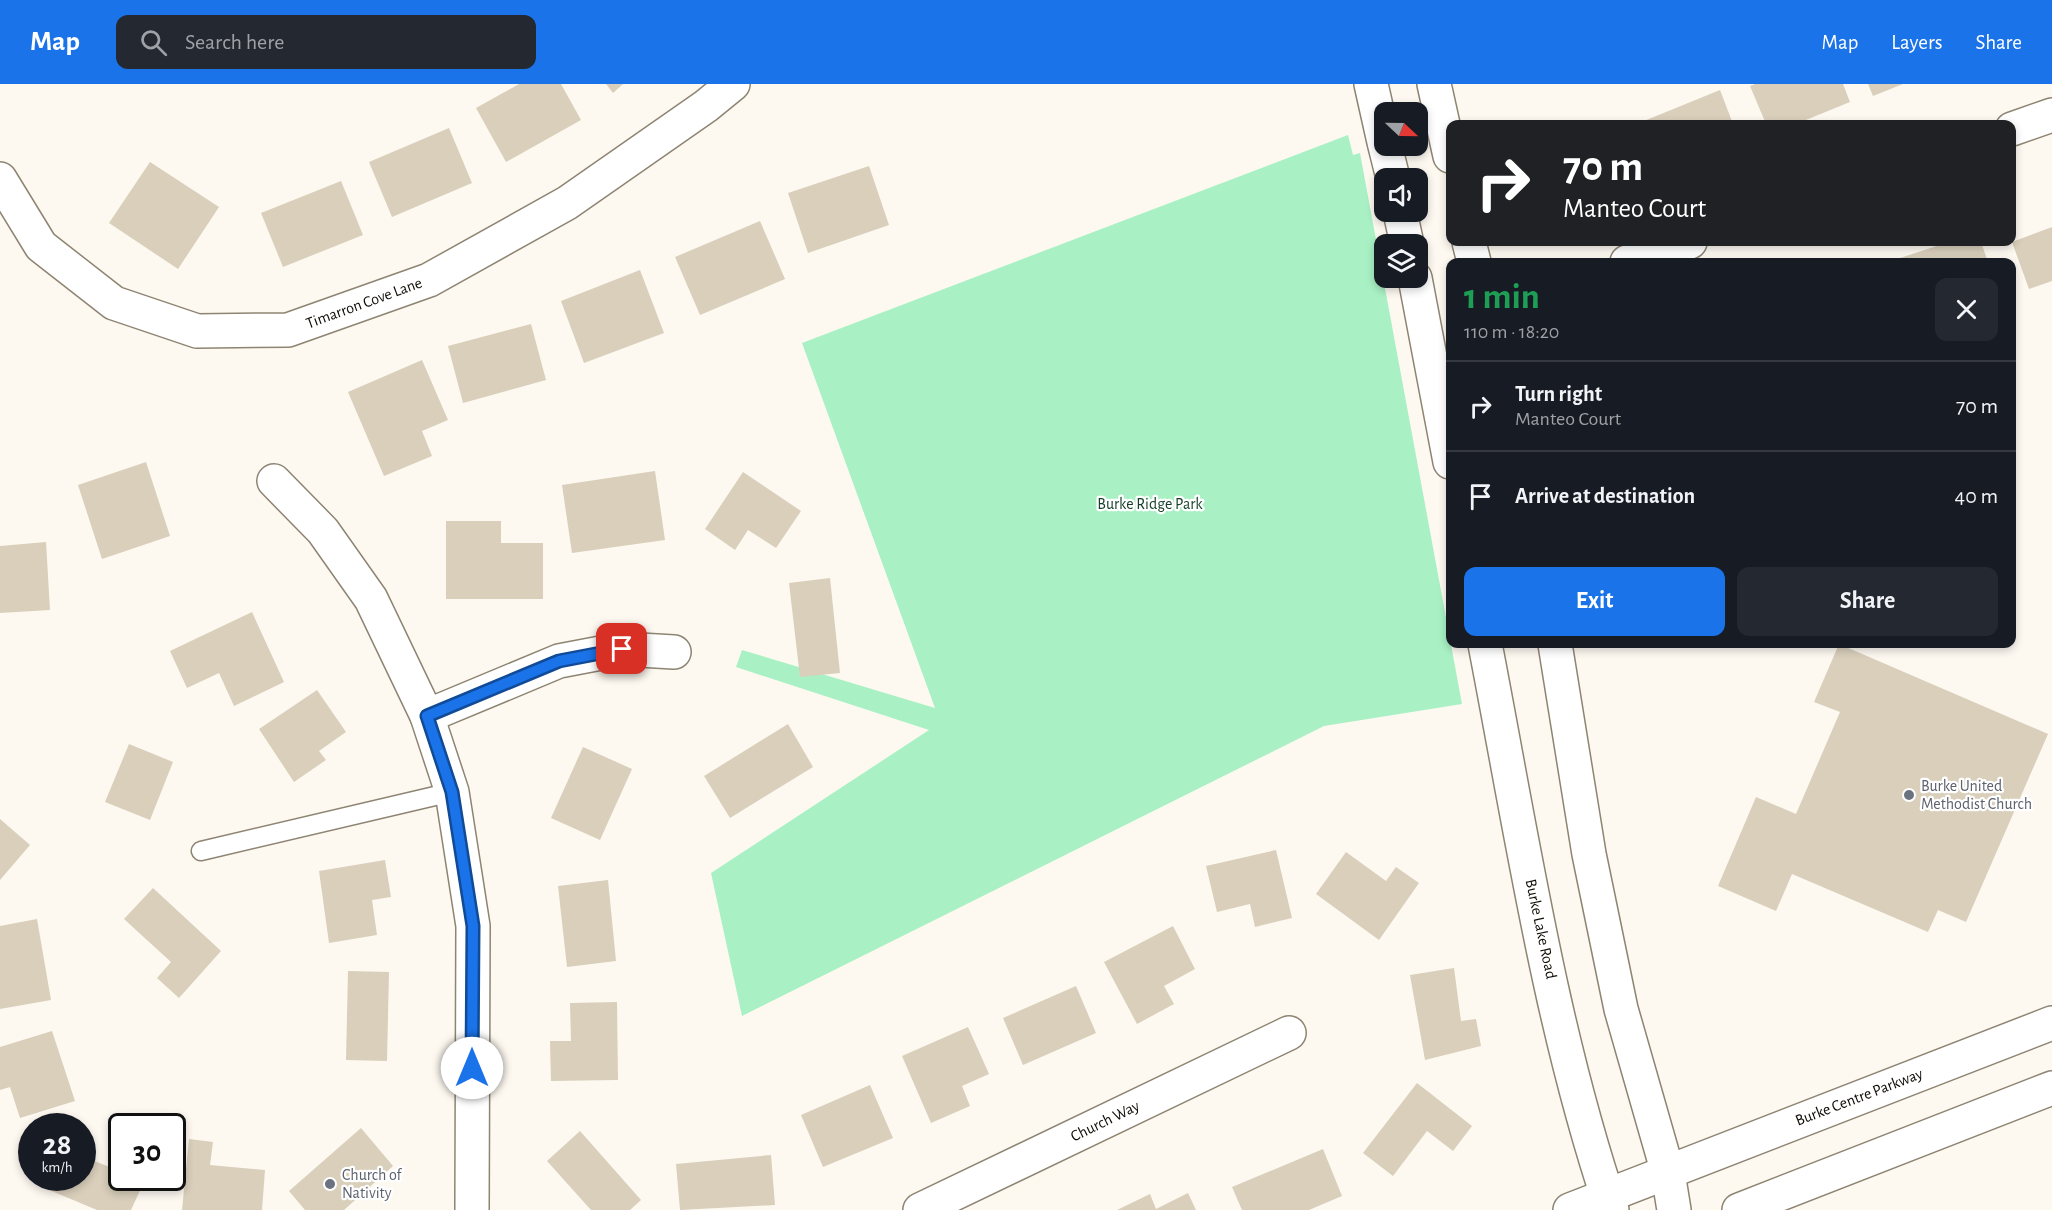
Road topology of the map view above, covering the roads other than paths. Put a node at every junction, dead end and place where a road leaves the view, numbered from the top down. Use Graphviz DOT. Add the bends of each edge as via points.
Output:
graph roads {
  1 [pos="733,84"];
  2 [pos="1371,84"];
  3 [pos="1434,84"];
  4 [pos="1375,102"];
  5 [pos="2052,115"];
  6 [pos="2016,128"];
  7 [pos="1446,138"];
  8 [pos="0,179"];
  9 [pos="1677,246"];
  10 [pos="1640,258"];
  11 [pos="1417,288"];
  12 [pos="1446,441"];
  13 [pos="274,481"];
  14 [pos="1486,648"];
  15 [pos="1556,648"];
  16 [pos="674,652"];
  17 [pos="427,716"];
  18 [pos="452,792"];
  19 [pos="201,851"];
  20 [pos="2052,1023"];
  21 [pos="1289,1033"];
  22 [pos="2052,1088"];
  23 [pos="1668,1173"];
  24 [pos="1610,1203"];
  25 [pos="472,1210"];
  26 [pos="920,1210"];
  27 [pos="1570,1210"];
  28 [pos="1674,1210"];
  29 [pos="1739,1210"];
  1 -- 8 [label="main road, Timarron Cove Lane" via="567,203 429,280 288,330 197,331 114,303 41,246"];
  2 -- 4 [label="main road"];
  3 -- 7 [label="main road"];
  5 -- 6 [label="main road"];
  9 -- 10 [label="main road"];
  11 -- 12 [label="main road"];
  13 -- 17 [label="main road" via="323,531 372,599"];
  14 -- 24 [label="main road, Burke Lake Road" via="1557,1004 1594,1160"];
  15 -- 23 [label="main road" via="1589,854 1619,998"];
  16 -- 17 [label="main road" via="622,649 559,661"];
  17 -- 18 [label="main road"];
  18 -- 19 [label="lane"];
  18 -- 25 [label="main road" via="473,926"];
  20 -- 23 [label="main road, Burke Centre Parkway"];
  21 -- 26 [label="main road, Church Way"];
  22 -- 29 [label="main road"];
  23 -- 24 [label="main road, Burke Centre Parkway"];
  23 -- 28 [label="main road"];
  24 -- 27 [label="main road, Burke Centre Parkway"];
}
